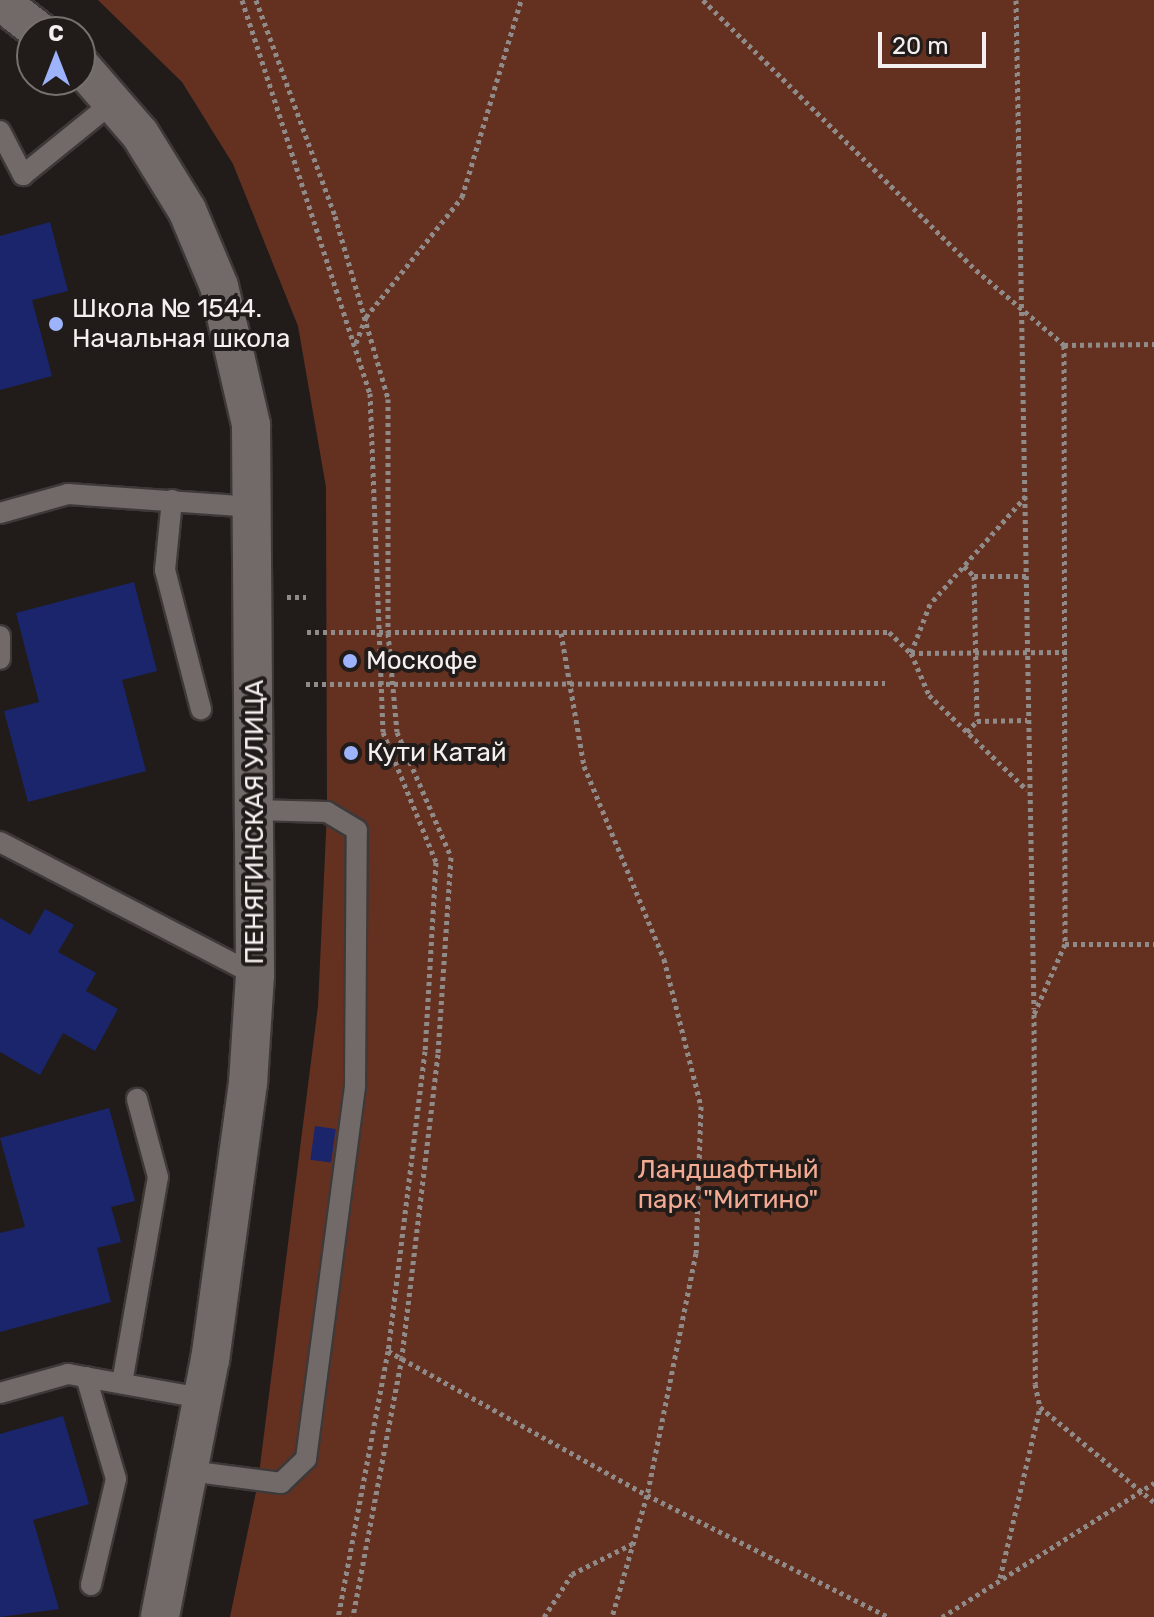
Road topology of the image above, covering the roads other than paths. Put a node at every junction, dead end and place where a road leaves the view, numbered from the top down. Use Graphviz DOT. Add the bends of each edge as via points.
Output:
graph roads {
  1 [pos="0,1"];
  2 [pos="19,16"];
  3 [pos="96,84"];
  4 [pos="112,103"];
  5 [pos="0,131"];
  6 [pos="172,500"];
  7 [pos="254,507"];
  8 [pos="0,513"];
  9 [pos="0,636"];
  10 [pos="0,659"];
  11 [pos="201,709"];
  12 [pos="254,810"];
  13 [pos="0,842"];
  14 [pos="255,975"];
  15 [pos="137,1099"];
  16 [pos="86,1377"];
  17 [pos="122,1383"];
  18 [pos="0,1393"];
  19 [pos="202,1398"];
  20 [pos="189,1471"];
  21 [pos="91,1585"];
  22 [pos="160,1617"];
  1 -- 2 [label="street"];
  3 -- 4 [label="street, ПЕНЯГИНСКАЯ УЛИЦА"];
  4 -- 5 [label="lane" via="23,175"];
  4 -- 7 [label="street, ПЕНЯГИНСКАЯ УЛИЦА" via="187,210 219,286 244,368"];
  6 -- 7 [label="lane"];
  6 -- 8 [label="lane" via="68,494"];
  6 -- 11 [label="lane" via="165,570"];
  7 -- 12 [label="street, ПЕНЯГИНСКАЯ УЛИЦА"];
  9 -- 10 [label="lane"];
  12 -- 14 [label="street, ПЕНЯГИНСКАЯ УЛИЦА"];
  12 -- 20 [label="lane" via="327,812 357,830 355,1086 306,1459 281,1483"];
  13 -- 14 [label="lane"];
  14 -- 19 [label="street, ПЕНЯГИНСКАЯ УЛИЦА" via="248,1083"];
  15 -- 17 [label="lane" via="158,1177"];
  16 -- 17 [label="lane"];
  16 -- 18 [label="lane" via="68,1374"];
  16 -- 21 [label="lane" via="116,1479"];
  17 -- 19 [label="lane"];
  19 -- 20 [label="street, ПЕНЯГИНСКАЯ УЛИЦА"];
  20 -- 22 [label="street, ПЕНЯГИНСКАЯ УЛИЦА"];
}
